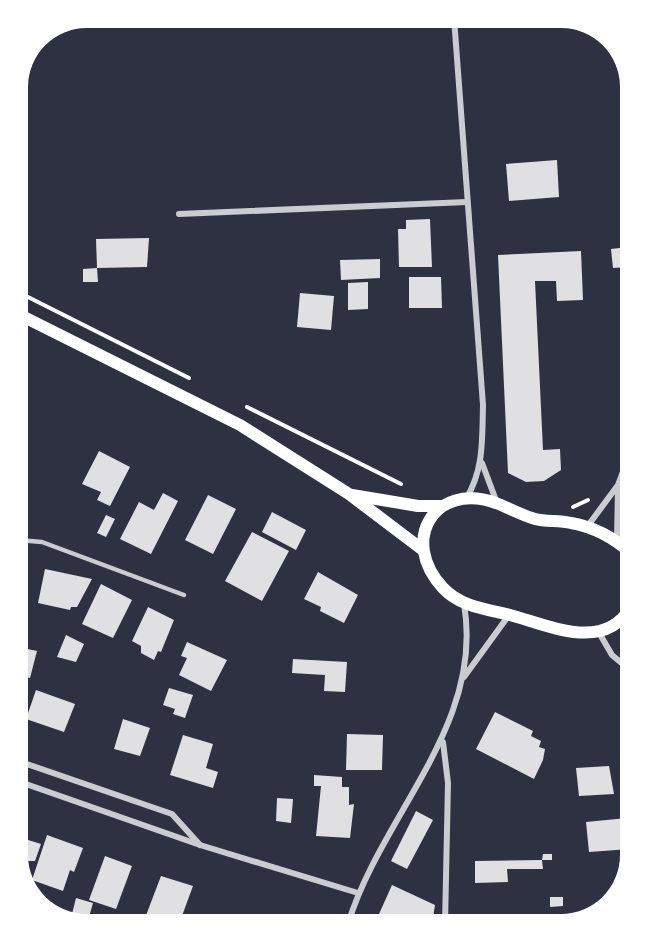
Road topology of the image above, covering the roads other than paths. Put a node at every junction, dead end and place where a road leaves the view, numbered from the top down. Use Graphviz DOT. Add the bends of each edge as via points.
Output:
graph roads {
  1 [pos="455,29"];
  2 [pos="467,202"];
  3 [pos="178,214"];
  4 [pos="29,319"];
  5 [pos="482,462"];
  6 [pos="621,477"];
  7 [pos="618,485"];
  8 [pos="349,494"];
  9 [pos="465,499"];
  10 [pos="497,503"];
  11 [pos="440,507"];
  12 [pos="587,527"];
  13 [pos="28,541"];
  14 [pos="617,541"];
  15 [pos="621,544"];
  16 [pos="423,549"];
  17 [pos="184,595"];
  18 [pos="464,602"];
  19 [pos="510,615"];
  20 [pos="621,618"];
  21 [pos="598,631"];
  22 [pos="621,663"];
  23 [pos="463,678"];
  24 [pos="442,741"];
  25 [pos="28,764"];
  26 [pos="28,785"];
  27 [pos="200,845"];
  28 [pos="358,893"];
  29 [pos="351,914"];
  30 [pos="445,914"];
  1 -- 2 [label="street"];
  2 -- 3 [label="street"];
  2 -- 5 [label="street" via="483,405"];
  4 -- 8 [label="main road" via="240,425"];
  5 -- 9 [label="street"];
  5 -- 10 [label="street"];
  6 -- 7 [label="street"];
  7 -- 12 [label="street"];
  7 -- 14 [label="street"];
  8 -- 11 [label="main road"];
  8 -- 16 [label="main road"];
  9 -- 10 [label="main road"];
  9 -- 11 [label="main road"];
  10 -- 12 [label="main road" via="536,519"];
  11 -- 16 [label="main road" via="427,523"];
  12 -- 14 [label="main road"];
  13 -- 17 [label="lane" via="42,542"];
  14 -- 15 [label="main road"];
  16 -- 18 [label="main road" via="444,590"];
  18 -- 19 [label="main road"];
  18 -- 23 [label="street" via="467,650"];
  19 -- 21 [label="main road" via="570,632"];
  19 -- 23 [label="street"];
  20 -- 21 [label="main road"];
  21 -- 22 [label="street"];
  23 -- 24 [label="street"];
  24 -- 28 [label="street"];
  24 -- 30 [label="street" via="448,783"];
  25 -- 27 [label="street" via="172,814"];
  26 -- 27 [label="street"];
  27 -- 28 [label="street"];
  28 -- 29 [label="street"];
}
